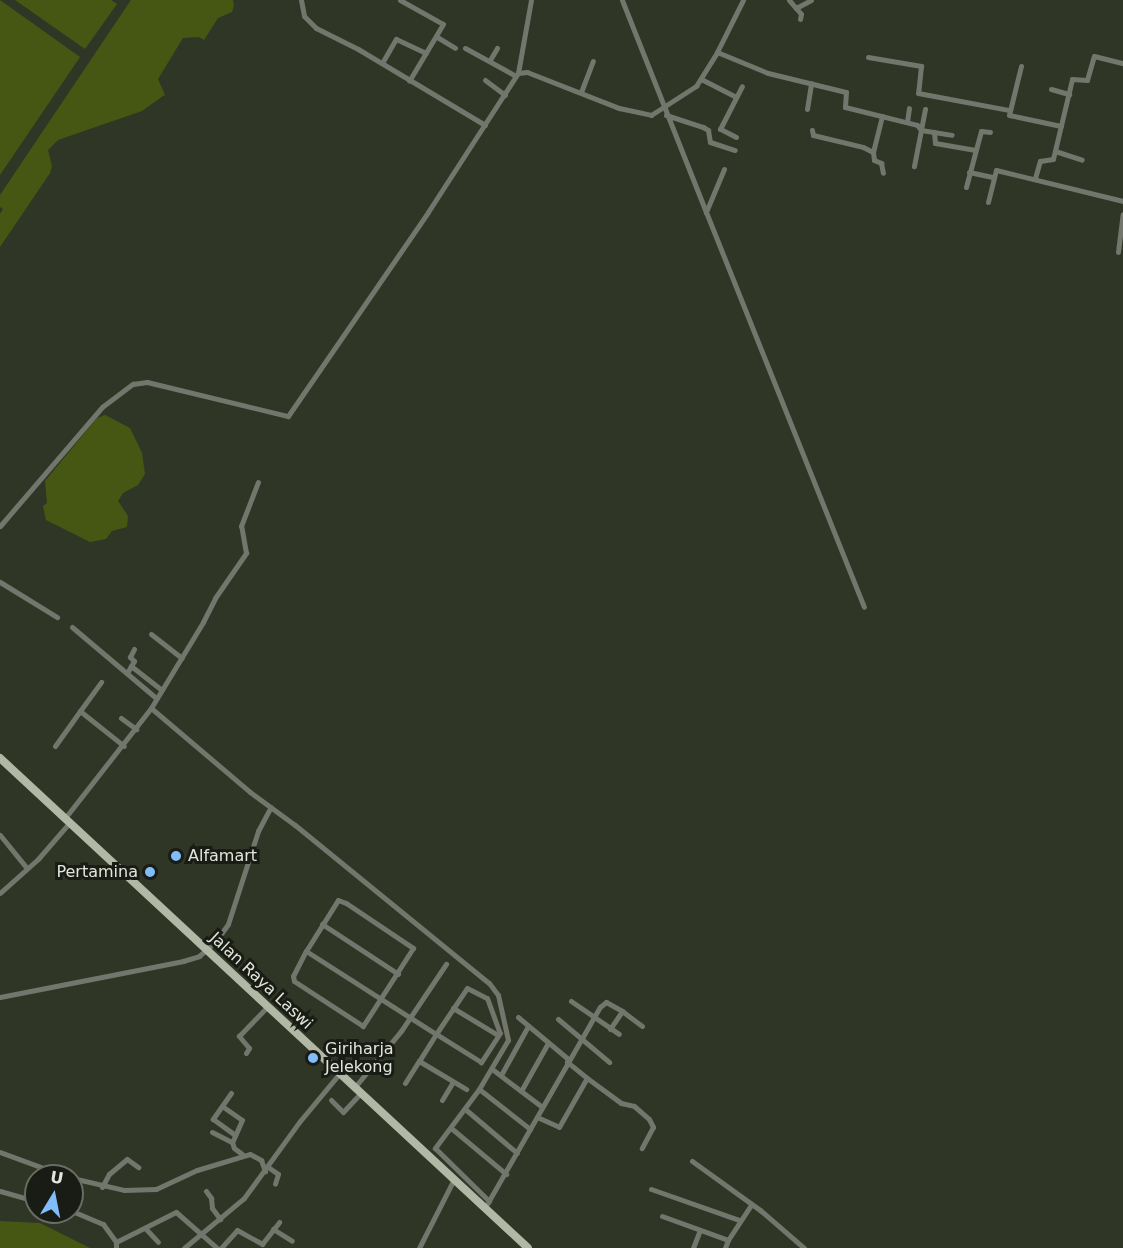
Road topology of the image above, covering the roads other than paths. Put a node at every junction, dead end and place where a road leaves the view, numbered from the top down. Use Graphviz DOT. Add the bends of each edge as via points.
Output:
graph roads {
  1 [pos="301,0"];
  2 [pos="531,0"];
  3 [pos="622,0"];
  4 [pos="743,0"];
  5 [pos="405,1"];
  6 [pos="791,1"];
  7 [pos="806,1"];
  8 [pos="796,8"];
  9 [pos="800,19"];
  10 [pos="437,37"];
  11 [pos="455,48"];
  12 [pos="465,48"];
  13 [pos="497,48"];
  14 [pos="717,52"];
  15 [pos="426,53"];
  16 [pos="868,57"];
  17 [pos="490,60"];
  18 [pos="593,61"];
  19 [pos="382,63"];
  20 [pos="1123,63"];
  21 [pos="1021,66"];
  22 [pos="517,75"];
  23 [pos="701,79"];
  24 [pos="485,80"];
  25 [pos="409,81"];
  26 [pos="811,83"];
  27 [pos="742,86"];
  28 [pos="1051,90"];
  29 [pos="581,92"];
  30 [pos="1069,94"];
  31 [pos="505,95"];
  32 [pos="736,97"];
  33 [pos="663,108"];
  34 [pos="909,108"];
  35 [pos="807,109"];
  36 [pos="925,109"];
  37 [pos="1009,110"];
  38 [pos="666,115"];
  39 [pos="882,116"];
  40 [pos="907,122"];
  41 [pos="484,125"];
  42 [pos="1061,126"];
  43 [pos="812,130"];
  44 [pos="921,130"];
  45 [pos="934,132"];
  46 [pos="990,132"];
  47 [pos="952,135"];
  48 [pos="736,137"];
  49 [pos="735,150"];
  50 [pos="975,150"];
  51 [pos="1055,151"];
  52 [pos="873,152"];
  53 [pos="1082,160"];
  54 [pos="914,166"];
  55 [pos="724,169"];
  56 [pos="969,172"];
  57 [pos="884,173"];
  58 [pos="993,177"];
  59 [pos="1035,178"];
  60 [pos="966,187"];
  61 [pos="1123,201"];
  62 [pos="988,202"];
  63 [pos="706,212"];
  64 [pos="1123,214"];
  65 [pos="1118,252"];
  66 [pos="258,482"];
  67 [pos="0,526"];
  68 [pos="0,582"];
  69 [pos="864,607"];
  70 [pos="57,617"];
  71 [pos="72,627"];
  72 [pos="151,634"];
  73 [pos="134,649"];
  74 [pos="182,658"];
  75 [pos="131,666"];
  76 [pos="127,673"];
  77 [pos="101,682"];
  78 [pos="162,690"];
  79 [pos="156,698"];
  80 [pos="151,708"];
  81 [pos="80,711"];
  82 [pos="121,718"];
  83 [pos="136,729"];
  84 [pos="55,746"];
  85 [pos="124,746"];
  86 [pos="0,758"];
  87 [pos="271,807"];
  88 [pos="68,820"];
  89 [pos="0,835"];
  90 [pos="27,867"];
  91 [pos="0,891"];
  92 [pos="322,924"];
  93 [pos="206,950"];
  94 [pos="306,951"];
  95 [pos="446,964"];
  96 [pos="398,974"];
  97 [pos="0,997"];
  98 [pos="382,999"];
  99 [pos="571,1001"];
  100 [pos="267,1007"];
  101 [pos="453,1008"];
  102 [pos="622,1011"];
  103 [pos="518,1017"];
  104 [pos="594,1017"];
  105 [pos="409,1018"];
  106 [pos="558,1019"];
  107 [pos="528,1026"];
  108 [pos="642,1026"];
  109 [pos="610,1029"];
  110 [pos="436,1034"];
  111 [pos="618,1034"];
  112 [pos="498,1035"];
  113 [pos="582,1038"];
  114 [pos="548,1043"];
  115 [pos="246,1053"];
  116 [pos="419,1060"];
  117 [pos="567,1060"];
  118 [pos="609,1062"];
  119 [pos="492,1069"];
  120 [pos="339,1074"];
  121 [pos="501,1075"];
  122 [pos="587,1078"];
  123 [pos="453,1082"];
  124 [pos="405,1083"];
  125 [pos="466,1089"];
  126 [pos="479,1089"];
  127 [pos="357,1091"];
  128 [pos="521,1091"];
  129 [pos="231,1093"];
  130 [pos="331,1100"];
  131 [pos="442,1100"];
  132 [pos="222,1106"];
  133 [pos="542,1107"];
  134 [pos="465,1109"];
  135 [pos="343,1112"];
  136 [pos="537,1117"];
  137 [pos="337,1118"];
  138 [pos="451,1128"];
  139 [pos="530,1129"];
  140 [pos="212,1132"];
  141 [pos="235,1135"];
  142 [pos="232,1142"];
  143 [pos="642,1148"];
  144 [pos="0,1152"];
  145 [pos="517,1153"];
  146 [pos="242,1154"];
  147 [pos="692,1161"];
  148 [pos="32,1164"];
  149 [pos="138,1167"];
  150 [pos="266,1170"];
  151 [pos="506,1174"];
  152 [pos="454,1179"];
  153 [pos="84,1182"];
  154 [pos="275,1184"];
  155 [pos="102,1187"];
  156 [pos="651,1189"];
  157 [pos="0,1191"];
  158 [pos="206,1191"];
  159 [pos="480,1197"];
  160 [pos="24,1198"];
  161 [pos="487,1204"];
  162 [pos="752,1205"];
  163 [pos="84,1216"];
  164 [pos="662,1216"];
  165 [pos="220,1219"];
  166 [pos="739,1220"];
  167 [pos="279,1222"];
  168 [pos="145,1228"];
  169 [pos="273,1229"];
  170 [pos="700,1230"];
  171 [pos="200,1235"];
  172 [pos="292,1240"];
  173 [pos="728,1240"];
  174 [pos="158,1242"];
  175 [pos="116,1245"];
  176 [pos="184,1248"];
  177 [pos="219,1248"];
  178 [pos="419,1248"];
  179 [pos="528,1248"];
  180 [pos="693,1248"];
  181 [pos="725,1248"];
  182 [pos="804,1248"];
  1 -- 19 [label="street" via="304,16 316,28"];
  2 -- 22 [label="street"];
  3 -- 33 [label="street"];
  4 -- 14 [label="street"];
  5 -- 10 [label="street" via="443,22"];
  6 -- 8 [label="street"];
  7 -- 8 [label="street"];
  8 -- 9 [label="street"];
  10 -- 11 [label="street"];
  10 -- 15 [label="street"];
  12 -- 17 [label="street"];
  13 -- 17 [label="street"];
  14 -- 23 [label="street"];
  14 -- 26 [label="street" via="758,69"];
  15 -- 19 [label="street" via="396,39"];
  15 -- 25 [label="street"];
  16 -- 37 [label="street" via="921,66 918,93"];
  17 -- 22 [label="street"];
  18 -- 29 [label="street"];
  19 -- 25 [label="street"];
  20 -- 30 [label="street" via="1093,57 1088,78 1072,79"];
  21 -- 37 [label="street"];
  22 -- 29 [label="street" via="527,72"];
  22 -- 31 [label="street"];
  23 -- 32 [label="street"];
  23 -- 33 [label="street" via="690,92"];
  24 -- 31 [label="street"];
  25 -- 41 [label="street"];
  26 -- 35 [label="street"];
  26 -- 39 [label="street" via="846,92 845,107"];
  27 -- 32 [label="street"];
  28 -- 30 [label="street"];
  29 -- 33 [label="street" via="644,116"];
  30 -- 42 [label="street"];
  31 -- 41 [label="street"];
  32 -- 48 [label="street" via="720,129"];
  33 -- 38 [label="street"];
  34 -- 40 [label="street"];
  36 -- 44 [label="street"];
  37 -- 42 [label="street" via="1011,116"];
  38 -- 49 [label="street" via="703,127 708,130 710,142"];
  38 -- 63 [label="street"];
  39 -- 40 [label="street"];
  39 -- 52 [label="street"];
  40 -- 44 [label="street"];
  41 -- 67 [label="street" via="288,416 157,384 133,384 102,407"];
  42 -- 51 [label="street"];
  43 -- 52 [label="street" via="813,135"];
  44 -- 45 [label="street"];
  44 -- 54 [label="street"];
  45 -- 47 [label="street"];
  45 -- 50 [label="street" via="935,143"];
  46 -- 50 [label="street" via="981,130"];
  50 -- 56 [label="street"];
  51 -- 53 [label="street"];
  51 -- 59 [label="street" via="1052,159 1040,161"];
  52 -- 57 [label="street"];
  55 -- 63 [label="street"];
  56 -- 58 [label="street"];
  56 -- 60 [label="street"];
  58 -- 59 [label="street" via="999,170"];
  58 -- 62 [label="street"];
  59 -- 61 [label="street"];
  63 -- 69 [label="street"];
  64 -- 65 [label="street"];
  66 -- 74 [label="street" via="242,524 246,553 215,598"];
  68 -- 70 [label="street"];
  71 -- 76 [label="street"];
  72 -- 74 [label="street"];
  73 -- 75 [label="street"];
  74 -- 78 [label="street"];
  75 -- 76 [label="street"];
  75 -- 78 [label="street"];
  76 -- 79 [label="street"];
  77 -- 81 [label="street"];
  78 -- 79 [label="street"];
  79 -- 80 [label="street"];
  80 -- 83 [label="street"];
  80 -- 87 [label="street"];
  81 -- 84 [label="street"];
  81 -- 85 [label="street"];
  82 -- 83 [label="street"];
  83 -- 85 [label="street"];
  85 -- 88 [label="street"];
  86 -- 88 [label="main road, Jalan Raya Laswi"];
  87 -- 93 [label="street" via="258,831 228,924"];
  87 -- 119 [label="street" via="489,983 501,1003 509,1035"];
  88 -- 90 [label="street"];
  88 -- 93 [label="main road, Jalan Raya Laswi"];
  89 -- 90 [label="street"];
  90 -- 91 [label="street"];
  92 -- 94 [label="street"];
  92 -- 96 [label="street"];
  92 -- 96 [label="street" via="341,900 402,939 413,948"];
  93 -- 97 [label="street" via="183,962"];
  93 -- 100 [label="main road, Jalan Raya Laswi"];
  94 -- 98 [label="street"];
  94 -- 98 [label="street" via="294,981 360,1025 366,1024"];
  95 -- 105 [label="street"];
  96 -- 98 [label="street"];
  98 -- 105 [label="street"];
  99 -- 104 [label="street"];
  100 -- 115 [label="street" via="239,1036 249,1048"];
  100 -- 120 [label="main road, Jalan Raya Laswi"];
  101 -- 110 [label="street"];
  101 -- 112 [label="street"];
  101 -- 112 [label="street" via="469,987 487,998 496,1016"];
  102 -- 104 [label="street" via="606,1002"];
  102 -- 108 [label="street"];
  102 -- 109 [label="street"];
  103 -- 107 [label="street"];
  104 -- 109 [label="street"];
  104 -- 113 [label="street"];
  105 -- 110 [label="street"];
  105 -- 127 [label="street"];
  106 -- 113 [label="street"];
  107 -- 114 [label="street"];
  107 -- 121 [label="street"];
  109 -- 111 [label="street"];
  110 -- 112 [label="street" via="481,1062"];
  110 -- 116 [label="street"];
  113 -- 117 [label="street"];
  113 -- 118 [label="street"];
  114 -- 117 [label="street"];
  114 -- 128 [label="street"];
  116 -- 123 [label="street"];
  116 -- 124 [label="street"];
  117 -- 122 [label="street"];
  117 -- 133 [label="street"];
  119 -- 121 [label="street"];
  119 -- 126 [label="street"];
  120 -- 127 [label="main road, Jalan Raya Laswi"];
  120 -- 150 [label="street"];
  121 -- 128 [label="street"];
  122 -- 136 [label="street" via="559,1127"];
  122 -- 143 [label="street" via="649,1119 653,1127"];
  123 -- 125 [label="street"];
  123 -- 131 [label="street"];
  126 -- 134 [label="street"];
  126 -- 139 [label="street"];
  127 -- 135 [label="street"];
  127 -- 152 [label="main road, Jalan Raya Laswi"];
  128 -- 133 [label="street"];
  129 -- 132 [label="street"];
  130 -- 135 [label="street"];
  132 -- 141 [label="street" via="242,1120"];
  132 -- 141 [label="street" via="213,1119"];
  133 -- 136 [label="street"];
  134 -- 138 [label="street"];
  134 -- 145 [label="street"];
  135 -- 137 [label="street"];
  136 -- 139 [label="street"];
  138 -- 151 [label="street"];
  138 -- 159 [label="street" via="437,1142 436,1151"];
  139 -- 145 [label="street"];
  140 -- 142 [label="street"];
  141 -- 142 [label="street"];
  142 -- 146 [label="street"];
  144 -- 148 [label="street"];
  145 -- 151 [label="street"];
  146 -- 150 [label="street" via="261,1160"];
  146 -- 155 [label="street" via="156,1189 124,1191"];
  147 -- 162 [label="street"];
  149 -- 155 [label="street" via="127,1159 109,1174"];
  150 -- 154 [label="street" via="278,1174"];
  150 -- 165 [label="street" via="244,1198"];
  151 -- 161 [label="street"];
  152 -- 159 [label="main road, Jalan Raya Laswi"];
  152 -- 178 [label="street"];
  153 -- 155 [label="street"];
  156 -- 166 [label="street"];
  157 -- 160 [label="street"];
  158 -- 165 [label="street"];
  159 -- 161 [label="main road, Jalan Raya Laswi"];
  161 -- 179 [label="main road, Jalan Raya Laswi"];
  162 -- 166 [label="street"];
  162 -- 182 [label="street"];
  163 -- 175 [label="street" via="103,1224"];
  164 -- 170 [label="street"];
  165 -- 171 [label="street"];
  166 -- 173 [label="street"];
  167 -- 169 [label="street"];
  168 -- 171 [label="street" via="176,1212"];
  168 -- 174 [label="street"];
  168 -- 175 [label="street"];
  169 -- 172 [label="street"];
  169 -- 177 [label="street" via="261,1244 237,1230"];
  170 -- 173 [label="street"];
  170 -- 180 [label="street"];
  171 -- 176 [label="street"];
  171 -- 177 [label="street"];
  173 -- 181 [label="street"];
}
